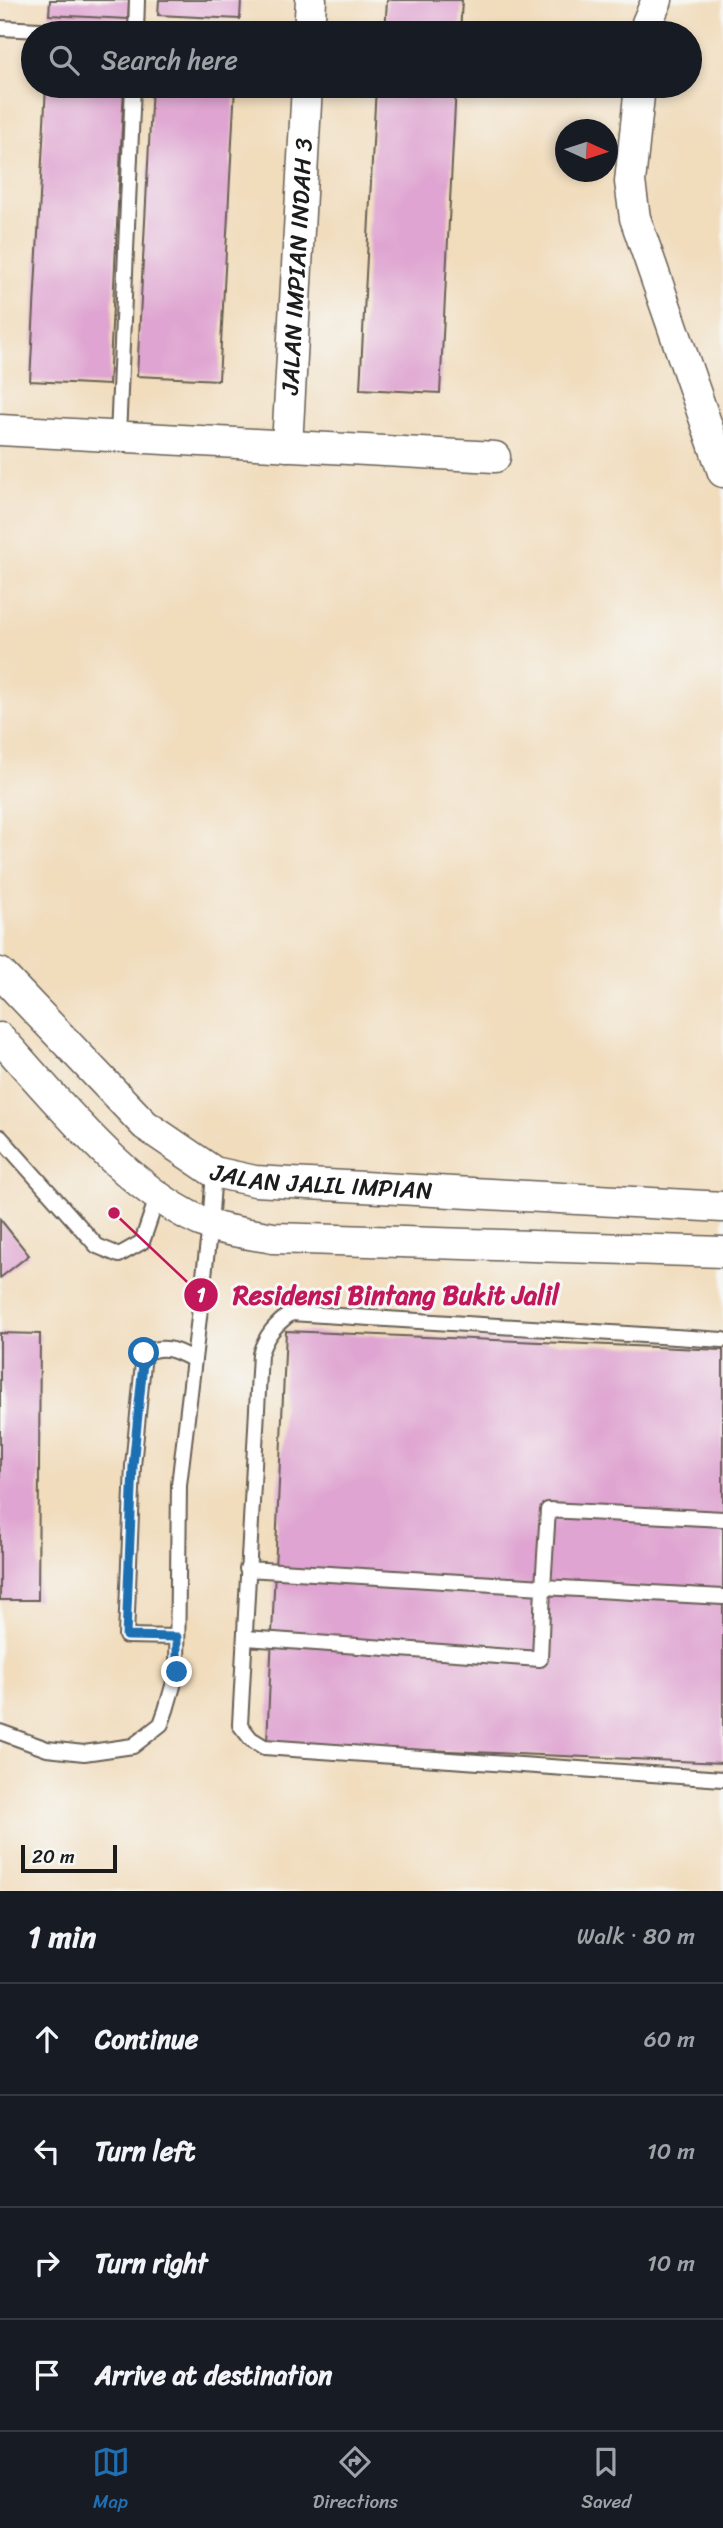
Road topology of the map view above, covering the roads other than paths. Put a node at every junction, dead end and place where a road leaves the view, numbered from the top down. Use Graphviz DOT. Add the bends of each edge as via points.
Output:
graph roads {
  1 [pos="137,0"];
  2 [pos="311,0"];
  3 [pos="657,0"];
  4 [pos="136,21"];
  5 [pos="310,21"];
  6 [pos="648,21"];
  7 [pos="0,28"];
  8 [pos="21,29"];
  9 [pos="132,98"];
  10 [pos="306,98"];
  11 [pos="639,98"];
  12 [pos="0,430"];
  13 [pos="118,436"];
  14 [pos="287,446"];
  15 [pos="495,457"];
  16 [pos="723,472"];
  17 [pos="0,972"];
  18 [pos="0,1038"];
  19 [pos="0,1137"];
  20 [pos="214,1172"];
  21 [pos="157,1198"];
  22 [pos="723,1207"];
  23 [pos="211,1225"];
  24 [pos="723,1252"];
  25 [pos="723,1339"];
  26 [pos="194,1360"];
  27 [pos="723,1519"];
  28 [pos="247,1569"];
  29 [pos="543,1587"];
  30 [pos="723,1597"];
  31 [pos="177,1637"];
  32 [pos="246,1638"];
  33 [pos="0,1732"];
  34 [pos="723,1779"];
  1 -- 4 [label="lane"];
  2 -- 5 [label="street"];
  3 -- 6 [label="street"];
  7 -- 8 [label="lane"];
  9 -- 13 [label="lane"];
  10 -- 14 [label="street, JALAN IMPIAN INDAH 3"];
  11 -- 16 [label="street" via="629,182 635,218"];
  12 -- 13 [label="street"];
  13 -- 14 [label="street"];
  14 -- 15 [label="street"];
  17 -- 20 [label="street, JALAN JALIL IMPIAN" via="145,1125"];
  18 -- 21 [label="street" via="85,1131"];
  19 -- 21 [label="lane" via="97,1246 119,1255 142,1242"];
  20 -- 22 [label="street, JALAN JALIL IMPIAN" via="255,1181"];
  20 -- 23 [label="lane"];
  21 -- 23 [label="street"];
  23 -- 24 [label="street" via="273,1238"];
  23 -- 26 [label="lane"];
  25 -- 28 [label="lane" via="291,1313 275,1325 260,1354"];
  26 -- 31 [label="lane" via="179,1485"];
  26 -- 31 [label="lane" via="173,1349 157,1347 144,1353 133,1466 126,1636"];
  27 -- 29 [label="lane" via="548,1510"];
  28 -- 29 [label="lane"];
  28 -- 32 [label="lane"];
  29 -- 30 [label="lane"];
  29 -- 32 [label="lane" via="540,1659"];
  31 -- 33 [label="lane" via="177,1672 161,1724 133,1746 84,1753 47,1749"];
  32 -- 34 [label="lane" via="240,1725 264,1747"];
}
